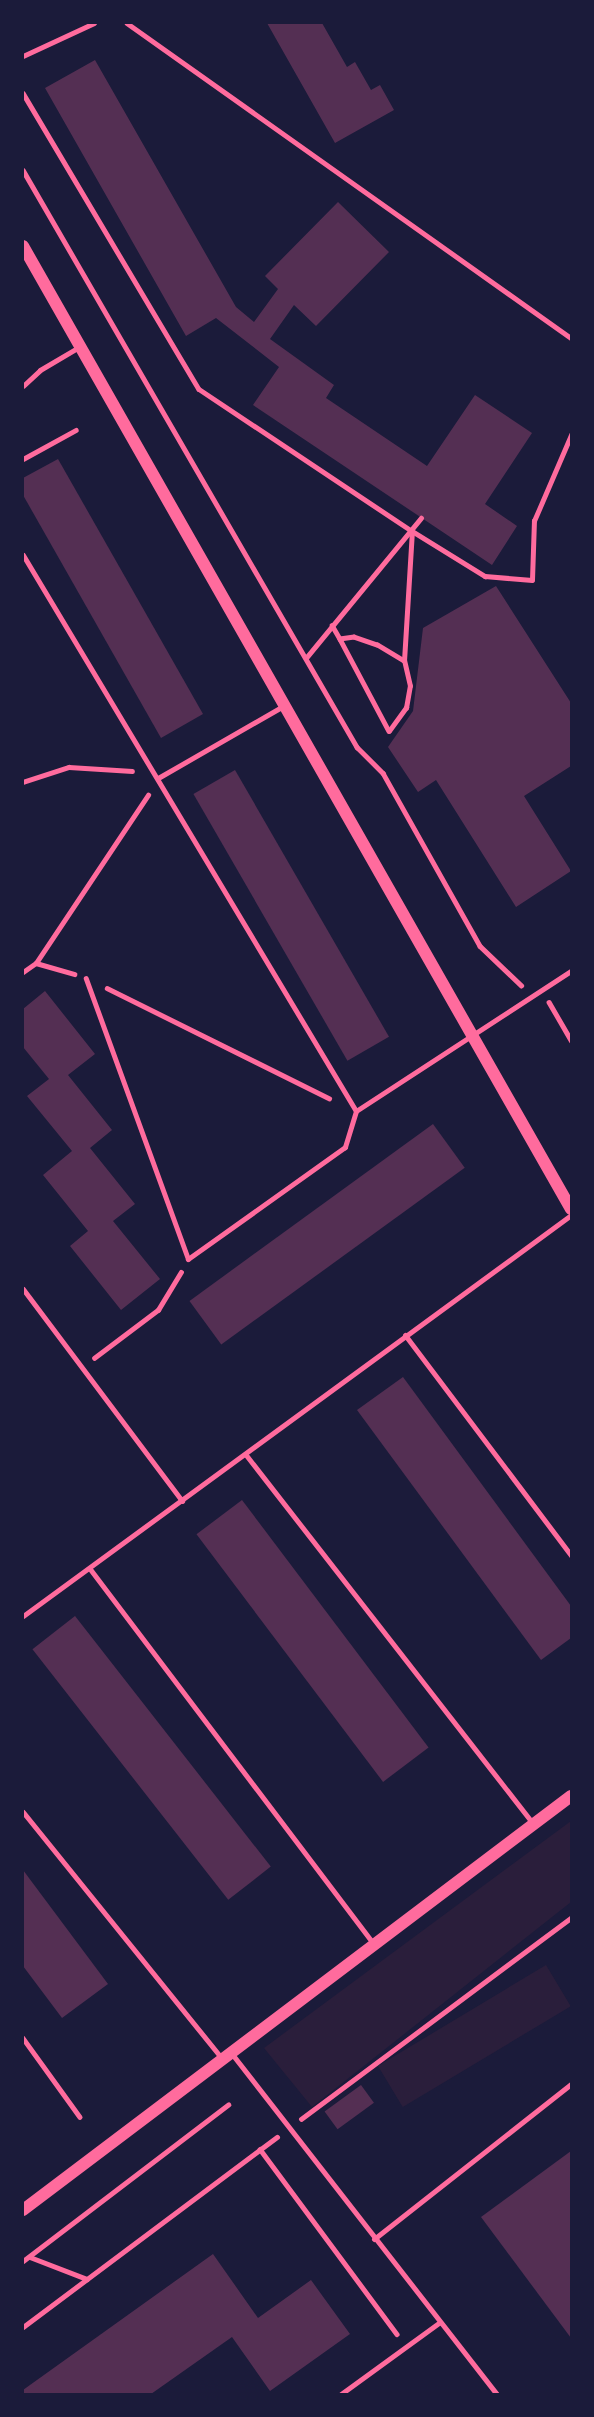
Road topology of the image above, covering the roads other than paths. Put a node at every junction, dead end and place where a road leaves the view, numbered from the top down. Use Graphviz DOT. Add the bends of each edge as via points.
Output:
graph roads {
  1 [pos="23,246"];
  2 [pos="79,347"];
  3 [pos="23,386"];
  4 [pos="23,555"];
  5 [pos="30,568"];
  6 [pos="23,573"];
  7 [pos="286,704"];
  8 [pos="158,778"];
  9 [pos="571,971"];
  10 [pos="86,978"];
  11 [pos="472,1034"];
  12 [pos="356,1111"];
  13 [pos="571,1209"];
  14 [pos="571,1215"];
  15 [pos="23,1289"];
  16 [pos="405,1335"];
  17 [pos="246,1455"];
  18 [pos="183,1501"];
  19 [pos="571,1555"];
  20 [pos="90,1569"];
  21 [pos="23,1616"];
  22 [pos="571,1796"];
  23 [pos="23,1811"];
  24 [pos="534,1825"];
  25 [pos="375,1946"];
  26 [pos="228,2057"];
  27 [pos="571,2084"];
  28 [pos="23,2210"];
  29 [pos="374,2239"];
  30 [pos="440,2322"];
  31 [pos="341,2394"];
  32 [pos="497,2394"];
  1 -- 2 [label="street"];
  2 -- 3 [label="lane"];
  2 -- 7 [label="street"];
  4 -- 5 [label="lane"];
  5 -- 6 [label="lane"];
  5 -- 8 [label="lane"];
  7 -- 8 [label="lane"];
  7 -- 11 [label="street"];
  8 -- 12 [label="lane"];
  9 -- 11 [label="lane"];
  10 -- 12 [label="lane" via="188,1259 345,1147"];
  11 -- 12 [label="lane"];
  11 -- 13 [label="street"];
  14 -- 16 [label="lane"];
  15 -- 18 [label="lane"];
  16 -- 17 [label="lane"];
  16 -- 19 [label="lane"];
  17 -- 18 [label="lane"];
  17 -- 24 [label="lane"];
  18 -- 20 [label="lane"];
  20 -- 21 [label="lane"];
  20 -- 25 [label="lane"];
  22 -- 24 [label="street"];
  23 -- 26 [label="lane"];
  24 -- 25 [label="street"];
  25 -- 26 [label="street"];
  26 -- 28 [label="street"];
  26 -- 29 [label="lane" via="290,2127"];
  27 -- 29 [label="lane"];
  29 -- 30 [label="lane"];
  30 -- 31 [label="lane"];
  30 -- 32 [label="lane"];
}
